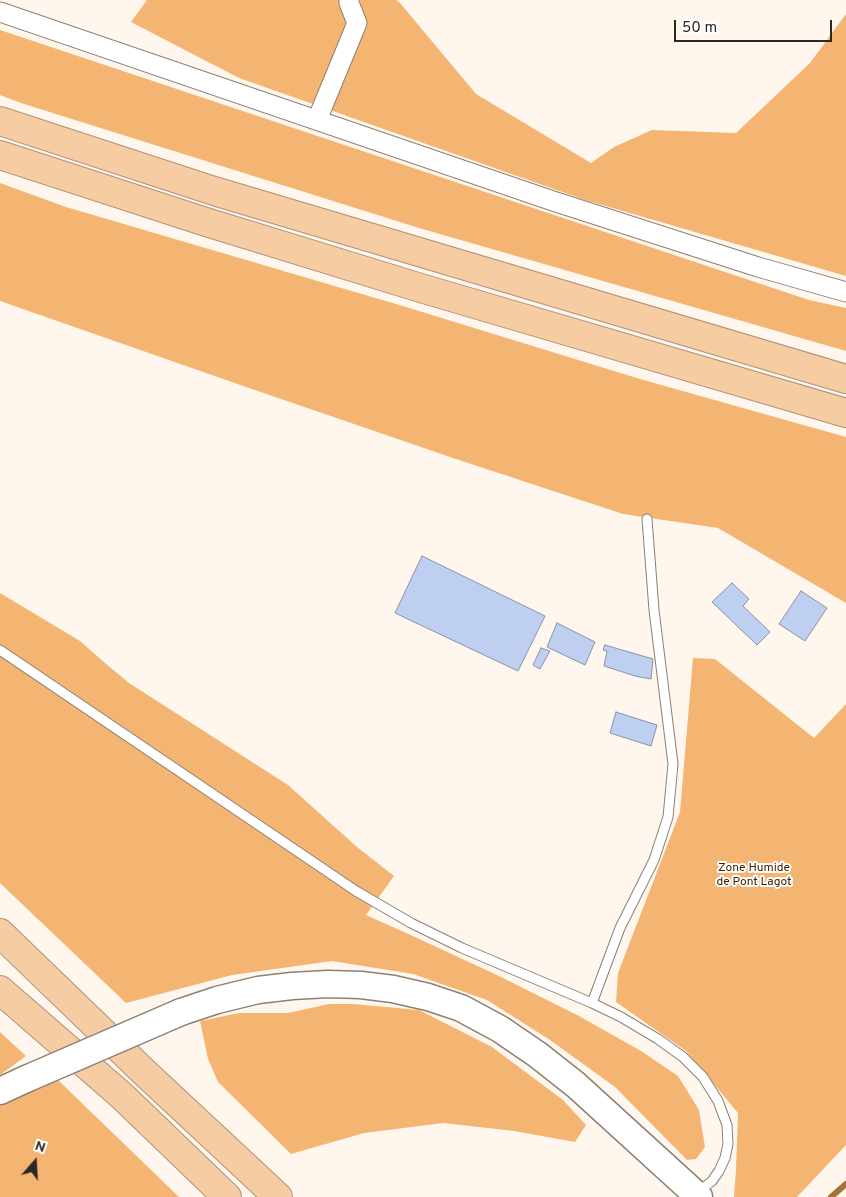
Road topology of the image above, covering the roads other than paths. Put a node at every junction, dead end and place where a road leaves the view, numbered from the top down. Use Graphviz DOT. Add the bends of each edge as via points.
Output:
graph roads {
  1 [pos="349,0"];
  2 [pos="0,12"];
  3 [pos="317,120"];
  4 [pos="0,121"];
  5 [pos="0,155"];
  6 [pos="846,292"];
  7 [pos="846,379"];
  8 [pos="846,413"];
  9 [pos="647,519"];
  10 [pos="0,650"];
  11 [pos="0,933"];
  12 [pos="0,990"];
  13 [pos="592,1003"];
  14 [pos="0,1091"];
  15 [pos="698,1196"];
  16 [pos="227,1197"];
  17 [pos="278,1197"];
  1 -- 3 [label="street" via="357,23"];
  2 -- 3 [label="street"];
  3 -- 6 [label="street" via="553,201"];
  4 -- 7 [label="highway" via="214,191"];
  5 -- 8 [label="highway" via="414,286"];
  9 -- 13 [label="lane" via="654,610 674,764 668,817 654,860 620,928"];
  10 -- 13 [label="lane" via="387,909 462,948"];
  11 -- 17 [label="highway"];
  12 -- 16 [label="highway" via="121,1095"];
  13 -- 15 [label="lane" via="643,1030 683,1057 703,1077 718,1101 727,1125 728,1144 719,1171"];
  14 -- 15 [label="street, bridge" via="181,1012 217,1000 292,986 328,984 393,989 461,1008 500,1029 576,1084"];
}
